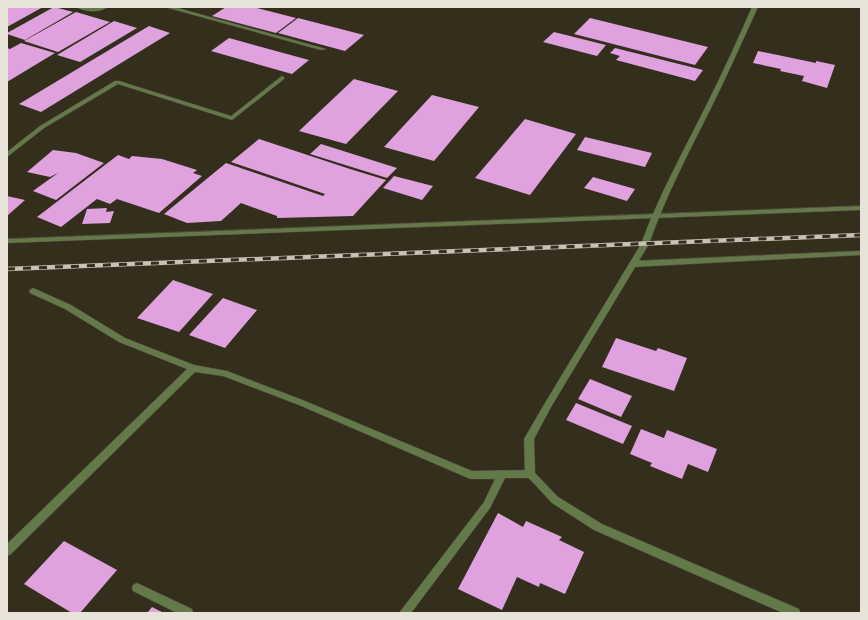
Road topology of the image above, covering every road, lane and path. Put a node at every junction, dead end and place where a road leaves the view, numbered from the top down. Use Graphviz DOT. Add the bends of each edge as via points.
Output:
graph roads {
  1 [pos="79,7"];
  2 [pos="105,7"];
  3 [pos="168,7"];
  4 [pos="755,7"];
  5 [pos="323,49"];
  6 [pos="282,78"];
  7 [pos="7,155"];
  8 [pos="861,208"];
  9 [pos="655,216"];
  10 [pos="7,241"];
  11 [pos="861,253"];
  12 [pos="633,264"];
  13 [pos="33,291"];
  14 [pos="193,368"];
  15 [pos="502,474"];
  16 [pos="530,474"];
  17 [pos="7,551"];
  18 [pos="137,588"];
  19 [pos="188,613"];
  20 [pos="404,613"];
  21 [pos="795,613"];
  1 -- 2 [label="street" via="89,10"];
  3 -- 5 [label="street"];
  4 -- 9 [label="street"];
  6 -- 7 [label="street" via="232,118 117,82 42,128"];
  8 -- 9 [label="street"];
  9 -- 10 [label="street"];
  9 -- 12 [label="street" via="645,244"];
  11 -- 12 [label="street"];
  12 -- 16 [label="street" via="529,439"];
  13 -- 14 [label="street" via="68,307 122,340"];
  14 -- 15 [label="street" via="224,373 302,403 471,475"];
  14 -- 17 [label="street"];
  15 -- 16 [label="street"];
  15 -- 20 [label="street" via="487,505"];
  16 -- 21 [label="street" via="555,500 598,527"];
  18 -- 19 [label="street"];
}
